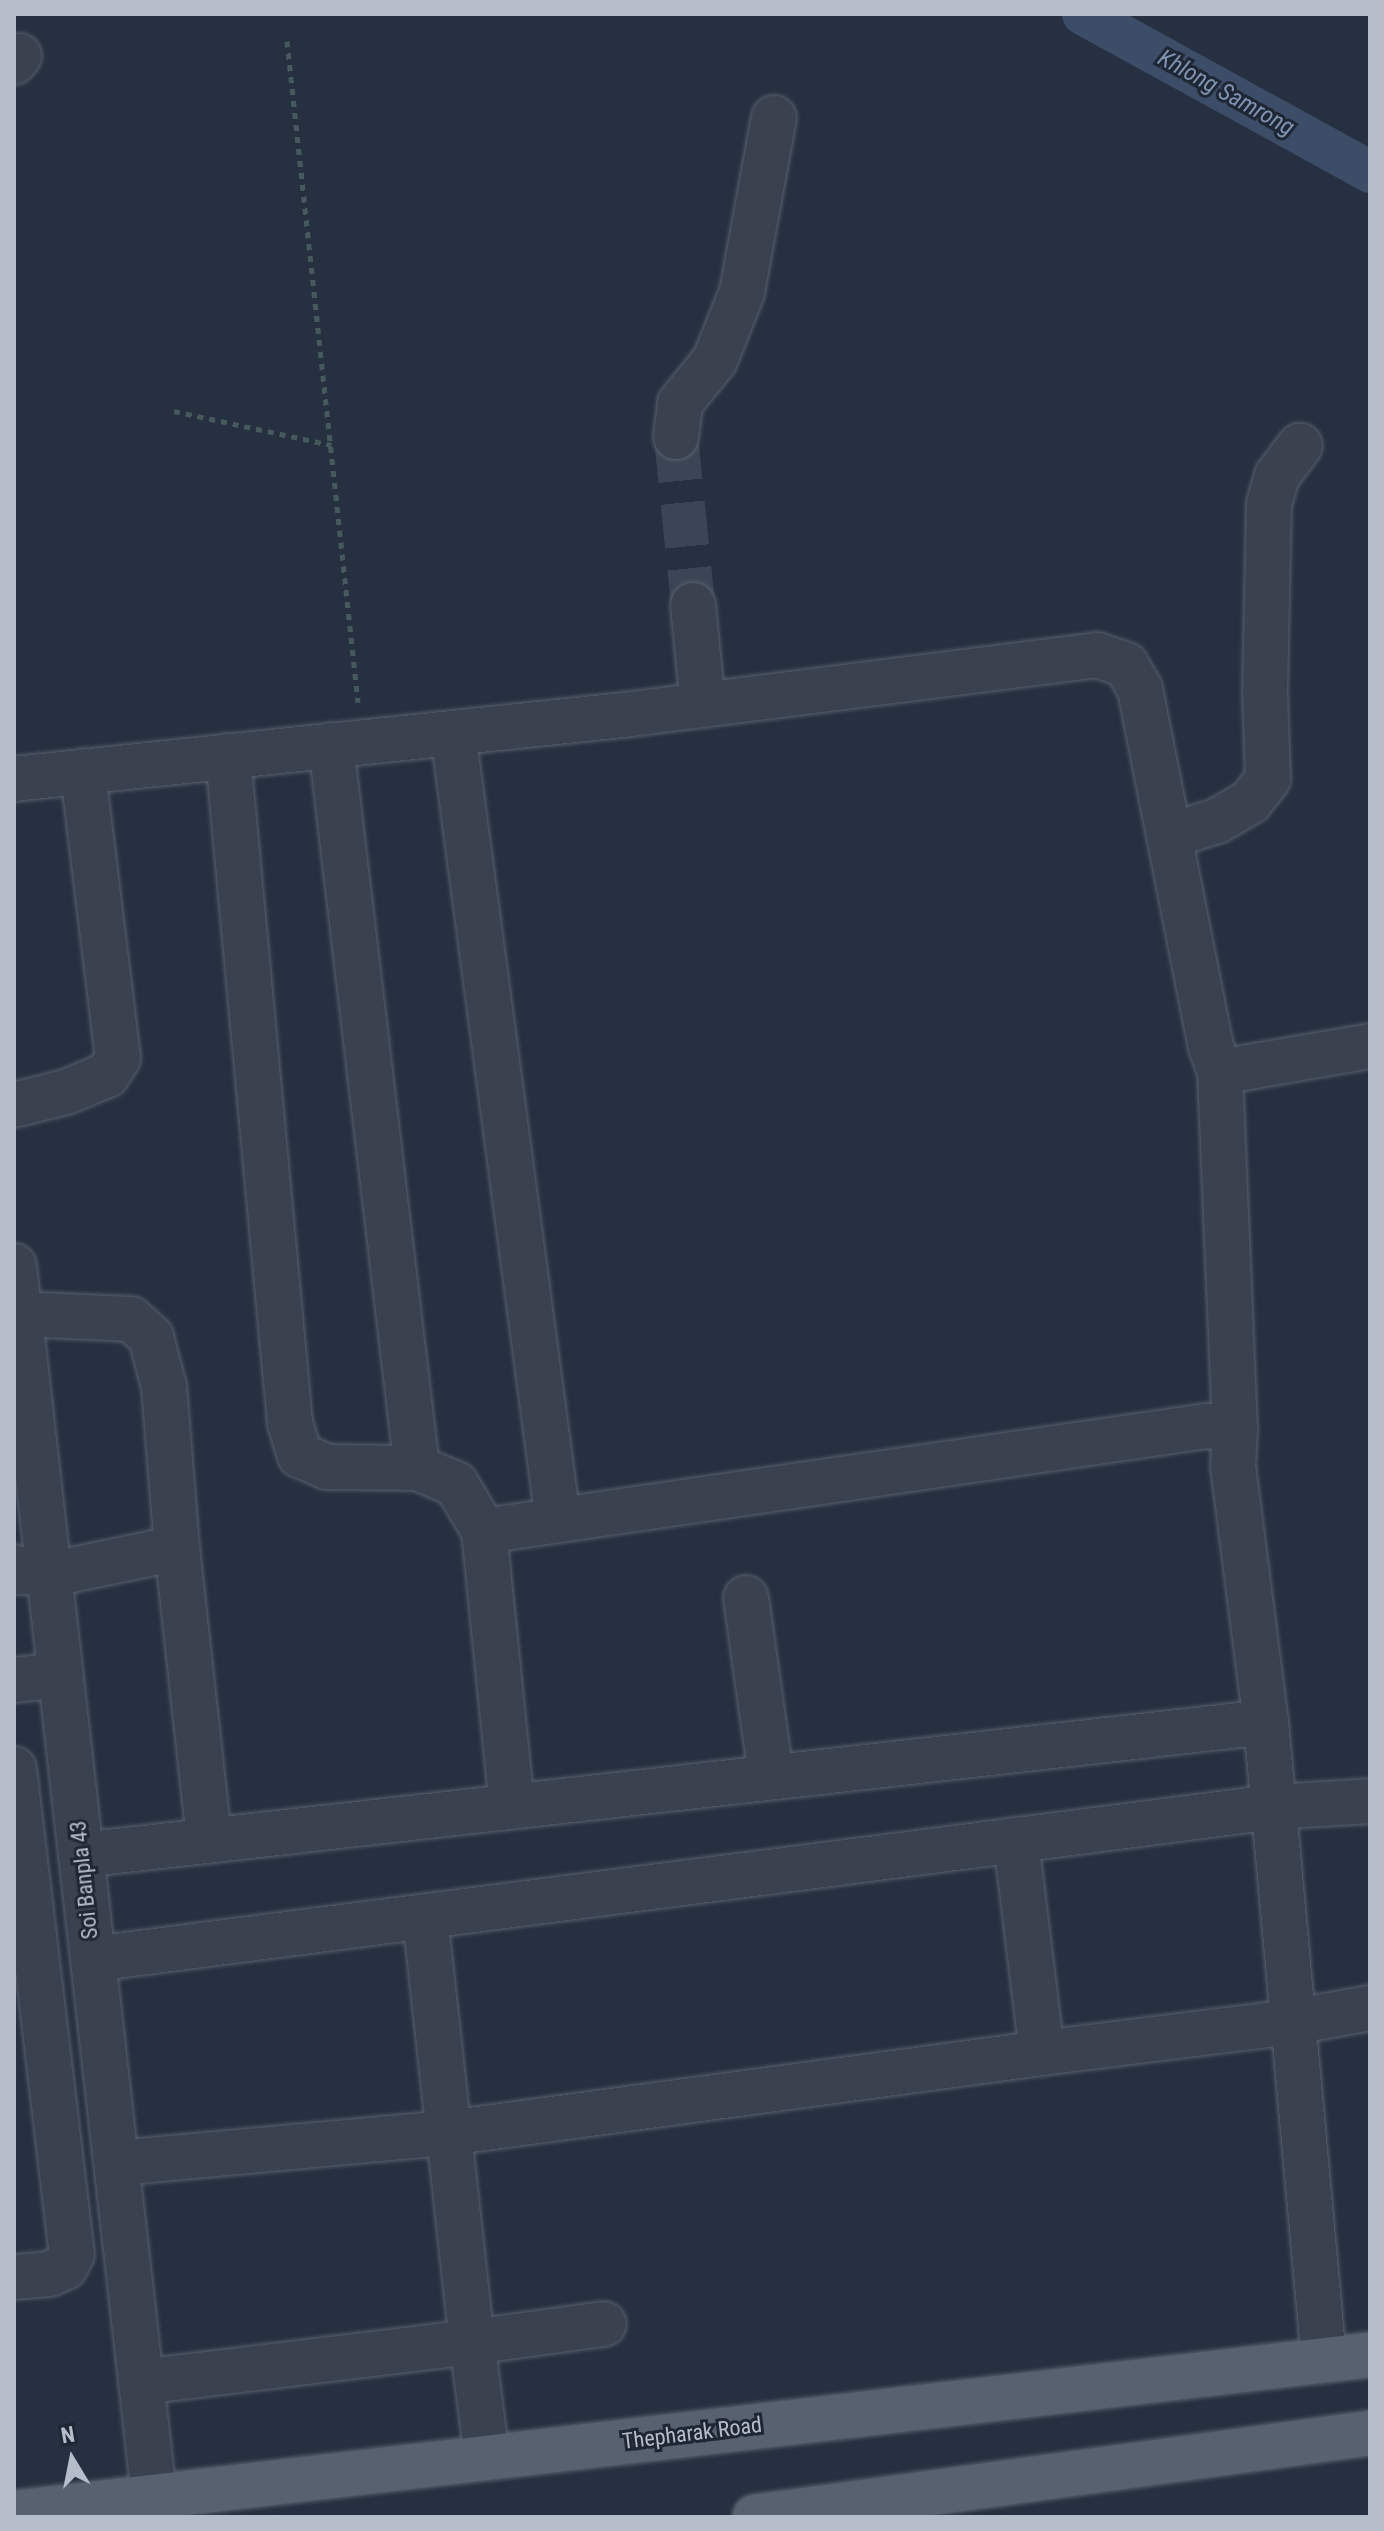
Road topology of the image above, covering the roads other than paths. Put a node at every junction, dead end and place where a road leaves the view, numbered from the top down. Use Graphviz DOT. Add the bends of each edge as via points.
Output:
graph roads {
  1 [pos="774,118"];
  2 [pos="676,437"];
  3 [pos="1300,446"];
  4 [pos="693,605"];
  5 [pos="703,705"];
  6 [pos="453,733"];
  7 [pos="347,744"];
  8 [pos="228,756"];
  9 [pos="83,771"];
  10 [pos="14,778"];
  11 [pos="1172,835"];
  12 [pos="1370,1046"];
  13 [pos="1220,1072"];
  14 [pos="14,1105"];
  15 [pos="14,1266"];
  16 [pos="19,1314"];
  17 [pos="1235,1429"];
  18 [pos="417,1468"];
  19 [pos="558,1520"];
  20 [pos="484,1531"];
  21 [pos="177,1548"];
  22 [pos="33,1570"];
  23 [pos="746,1598"];
  24 [pos="61,1675"];
  25 [pos="14,1680"];
  26 [pos="1266,1722"];
  27 [pos="14,1769"];
  28 [pos="771,1776"];
  29 [pos="1370,1801"];
  30 [pos="512,1805"];
  31 [pos="1273,1807"];
  32 [pos="209,1840"];
  33 [pos="1016,1840"];
  34 [pos="81,1855"];
  35 [pos="425,1917"];
  36 [pos="93,1959"];
  37 [pos="1370,2008"];
  38 [pos="1292,2022"];
  39 [pos="1042,2053"];
  40 [pos="448,2133"];
  41 [pos="117,2163"];
  42 [pos="14,2277"];
  43 [pos="604,2324"];
  44 [pos="472,2342"];
  45 [pos="1352,2354"];
  46 [pos="141,2382"];
  47 [pos="1366,2435"];
  48 [pos="487,2457"];
  49 [pos="154,2495"];
  50 [pos="14,2513"];
  51 [pos="755,2517"];
  1 -- 2 [label="street" via="742,292 715,360 680,403"];
  3 -- 11 [label="street" via="1277,476 1269,504 1268,779 1250,802 1217,821"];
  4 -- 5 [label="street"];
  5 -- 6 [label="street"];
  5 -- 11 [label="street" via="1097,655 1126,665 1140,689"];
  6 -- 7 [label="street"];
  6 -- 19 [label="street"];
  7 -- 8 [label="street"];
  7 -- 18 [label="street"];
  8 -- 9 [label="street"];
  8 -- 18 [label="street" via="290,1423 300,1455 327,1467"];
  9 -- 10 [label="street"];
  9 -- 14 [label="street" via="118,1058 107,1075"];
  11 -- 13 [label="street"];
  12 -- 13 [label="street"];
  13 -- 17 [label="street"];
  15 -- 16 [label="street, Soi Banpla 43"];
  16 -- 21 [label="street" via="131,1319 151,1337 164,1387"];
  16 -- 22 [label="street, Soi Banpla 43"];
  17 -- 19 [label="street" via="1206,1426"];
  17 -- 26 [label="street" via="1233,1466"];
  18 -- 20 [label="street" via="456,1484"];
  19 -- 20 [label="street"];
  20 -- 30 [label="street"];
  21 -- 22 [label="street"];
  21 -- 32 [label="street"];
  22 -- 24 [label="street, Soi Banpla 43"];
  23 -- 28 [label="street"];
  24 -- 25 [label="street"];
  24 -- 34 [label="street, Soi Banpla 43"];
  26 -- 28 [label="street"];
  26 -- 31 [label="street"];
  27 -- 42 [label="street" via="72,2254 65,2267 49,2274"];
  28 -- 30 [label="street"];
  29 -- 31 [label="street"];
  30 -- 32 [label="street"];
  31 -- 33 [label="street"];
  31 -- 38 [label="street"];
  32 -- 34 [label="street"];
  33 -- 35 [label="street"];
  33 -- 39 [label="street"];
  34 -- 36 [label="street, Soi Banpla 43"];
  35 -- 36 [label="street"];
  35 -- 40 [label="street"];
  36 -- 41 [label="street, Soi Banpla 43"];
  37 -- 38 [label="street"];
  38 -- 39 [label="street"];
  38 -- 45 [label="street"];
  39 -- 40 [label="street"];
  40 -- 41 [label="street"];
  40 -- 44 [label="street"];
  41 -- 46 [label="street, Soi Banpla 43"];
  43 -- 44 [label="street"];
  44 -- 46 [label="street"];
  44 -- 48 [label="street"];
  45 -- 48 [label="main road, Thepharak Road"];
  46 -- 49 [label="street, Soi Banpla 43"];
  47 -- 51 [label="main road"];
  48 -- 49 [label="main road, Thepharak Road"];
  49 -- 50 [label="main road, Thepharak Road"];
}
